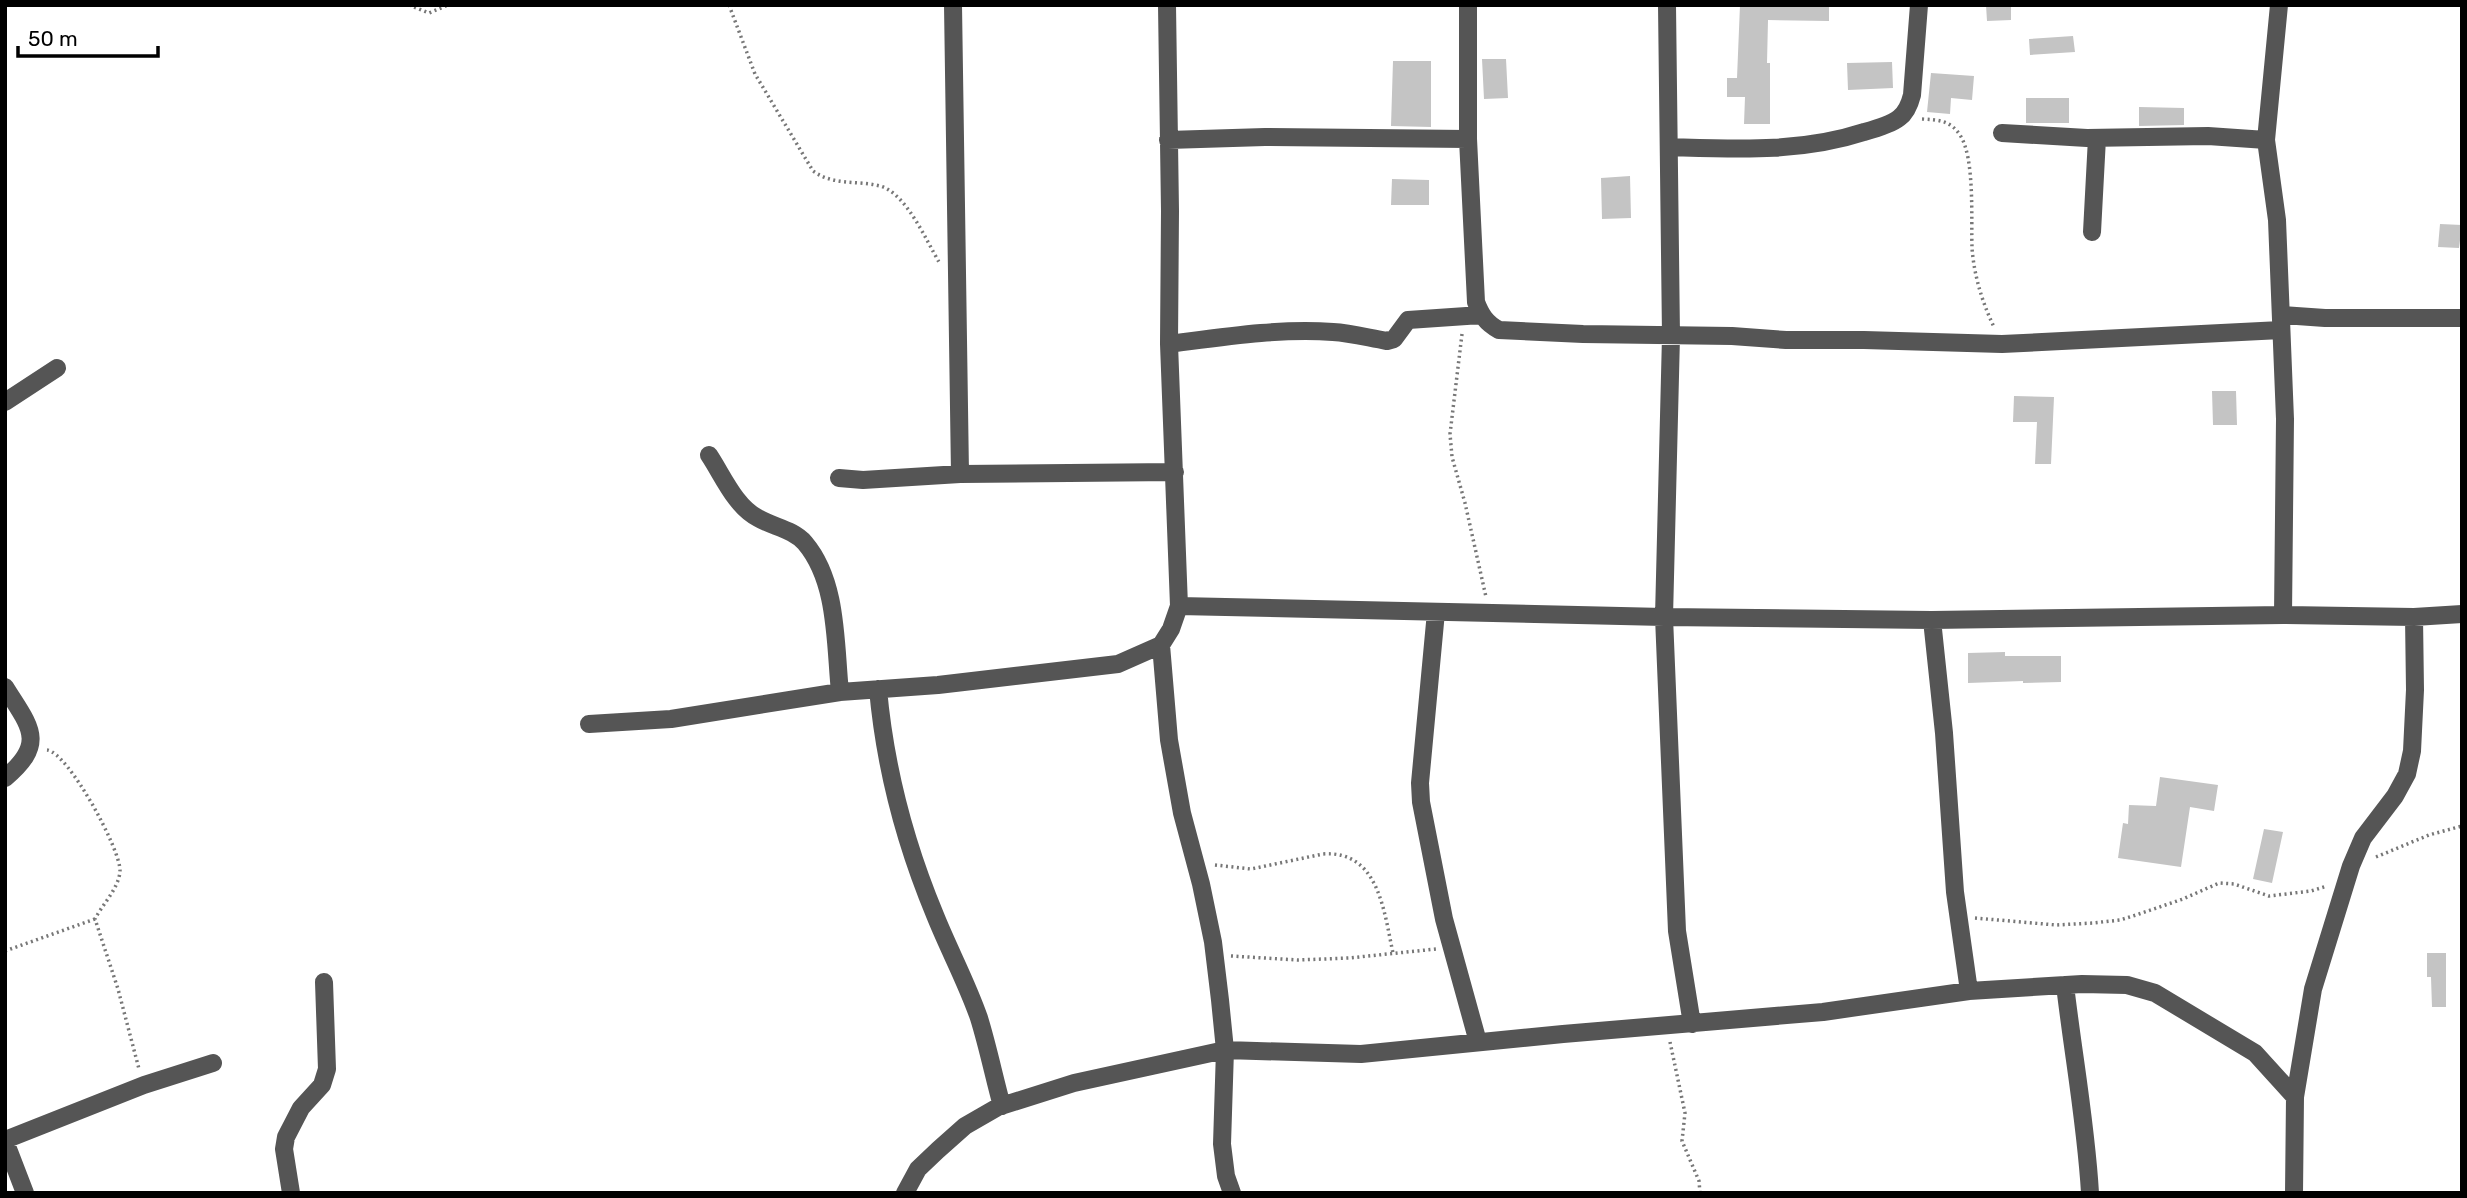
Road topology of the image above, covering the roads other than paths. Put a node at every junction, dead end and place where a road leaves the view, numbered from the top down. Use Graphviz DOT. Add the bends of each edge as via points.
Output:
graph roads {
  1 [pos="953,5"];
  2 [pos="1167,5"];
  3 [pos="1468,5"];
  4 [pos="1667,5"];
  5 [pos="1919,5"];
  6 [pos="2279,5"];
  7 [pos="2002,133"];
  8 [pos="2097,138"];
  9 [pos="1168,139"];
  10 [pos="1468,139"];
  11 [pos="2266,140"];
  12 [pos="1669,147"];
  13 [pos="2092,232"];
  14 [pos="1473,316"];
  15 [pos="2462,318"];
  16 [pos="2281,323"];
  17 [pos="1671,336"];
  18 [pos="1169,344"];
  19 [pos="57,368"];
  20 [pos="5,401"];
  21 [pos="709,456"];
  22 [pos="1175,472"];
  23 [pos="960,474"];
  24 [pos="839,478"];
  25 [pos="1178,606"];
  26 [pos="1436,612"];
  27 [pos="2462,614"];
  28 [pos="2283,615"];
  29 [pos="1664,617"];
  30 [pos="2414,617"];
  31 [pos="1932,620"];
  32 [pos="1161,645"];
  33 [pos="5,687"];
  34 [pos="878,689"];
  35 [pos="841,692"];
  36 [pos="589,724"];
  37 [pos="5,778"];
  38 [pos="324,982"];
  39 [pos="2065,985"];
  40 [pos="1969,991"];
  41 [pos="1692,1024"];
  42 [pos="1478,1042"];
  43 [pos="1225,1050"];
  44 [pos="213,1063"];
  45 [pos="2295,1097"];
  46 [pos="1002,1106"];
  47 [pos="5,1140"];
  48 [pos="24,1193"];
  49 [pos="291,1193"];
  50 [pos="905,1193"];
  51 [pos="1232,1193"];
  52 [pos="2090,1193"];
  53 [pos="2294,1193"];
  1 -- 23 [label="street"];
  2 -- 9 [label="street"];
  3 -- 10 [label="street"];
  4 -- 12 [label="street"];
  5 -- 12 [label="street" via="1912,95 1900,118 1826,143 1775,148"];
  6 -- 11 [label="street"];
  7 -- 8 [label="street"];
  8 -- 11 [label="street"];
  8 -- 13 [label="street"];
  9 -- 10 [label="street"];
  9 -- 18 [label="street"];
  10 -- 14 [label="street"];
  11 -- 16 [label="street" via="2277,220"];
  12 -- 17 [label="street"];
  14 -- 17 [label="street" via="1499,330"];
  14 -- 18 [label="street" via="1408,320 1394,339 1387,341 1308,332"];
  15 -- 16 [label="street" via="2325,318"];
  16 -- 17 [label="street" via="2002,344"];
  16 -- 28 [label="street" via="2286,470"];
  17 -- 29 [label="street"];
  18 -- 22 [label="street"];
  19 -- 20 [label="street"];
  21 -- 35 [label="street" via="740,503 757,518 803,541 819,563 831,605"];
  22 -- 23 [label="street"];
  22 -- 25 [label="street"];
  23 -- 24 [label="street"];
  25 -- 26 [label="street"];
  25 -- 32 [label="street"];
  26 -- 29 [label="street"];
  26 -- 42 [label="street" via="1420,783 1451,948"];
  27 -- 30 [label="street"];
  28 -- 30 [label="street"];
  28 -- 31 [label="street"];
  29 -- 31 [label="street"];
  29 -- 41 [label="street" via="1677,931"];
  30 -- 45 [label="street" via="2412,751 2407,774 2364,838 2348,873 2313,989"];
  31 -- 40 [label="street"];
  32 -- 34 [label="street" via="1118,664"];
  32 -- 43 [label="street" via="1169,740 1214,955"];
  33 -- 37 [label="street" via="32,736 31,748"];
  34 -- 35 [label="street"];
  34 -- 46 [label="street" via="887,762 902,820 934,913 979,1018"];
  35 -- 36 [label="street" via="671,719"];
  38 -- 49 [label="street" via="327,1069 322,1085 301,1108 286,1138"];
  39 -- 40 [label="street"];
  39 -- 45 [label="street" via="2127,985 2155,993 2255,1053"];
  39 -- 52 [label="street"];
  40 -- 41 [label="street" via="1823,1012"];
  41 -- 42 [label="street"];
  42 -- 43 [label="street" via="1361,1054"];
  43 -- 46 [label="street" via="1074,1083"];
  43 -- 51 [label="street" via="1222,1144"];
  44 -- 47 [label="street"];
  45 -- 53 [label="street"];
  46 -- 50 [label="street" via="965,1126 938,1150 918,1169"];
  47 -- 48 [label="street"];
}
